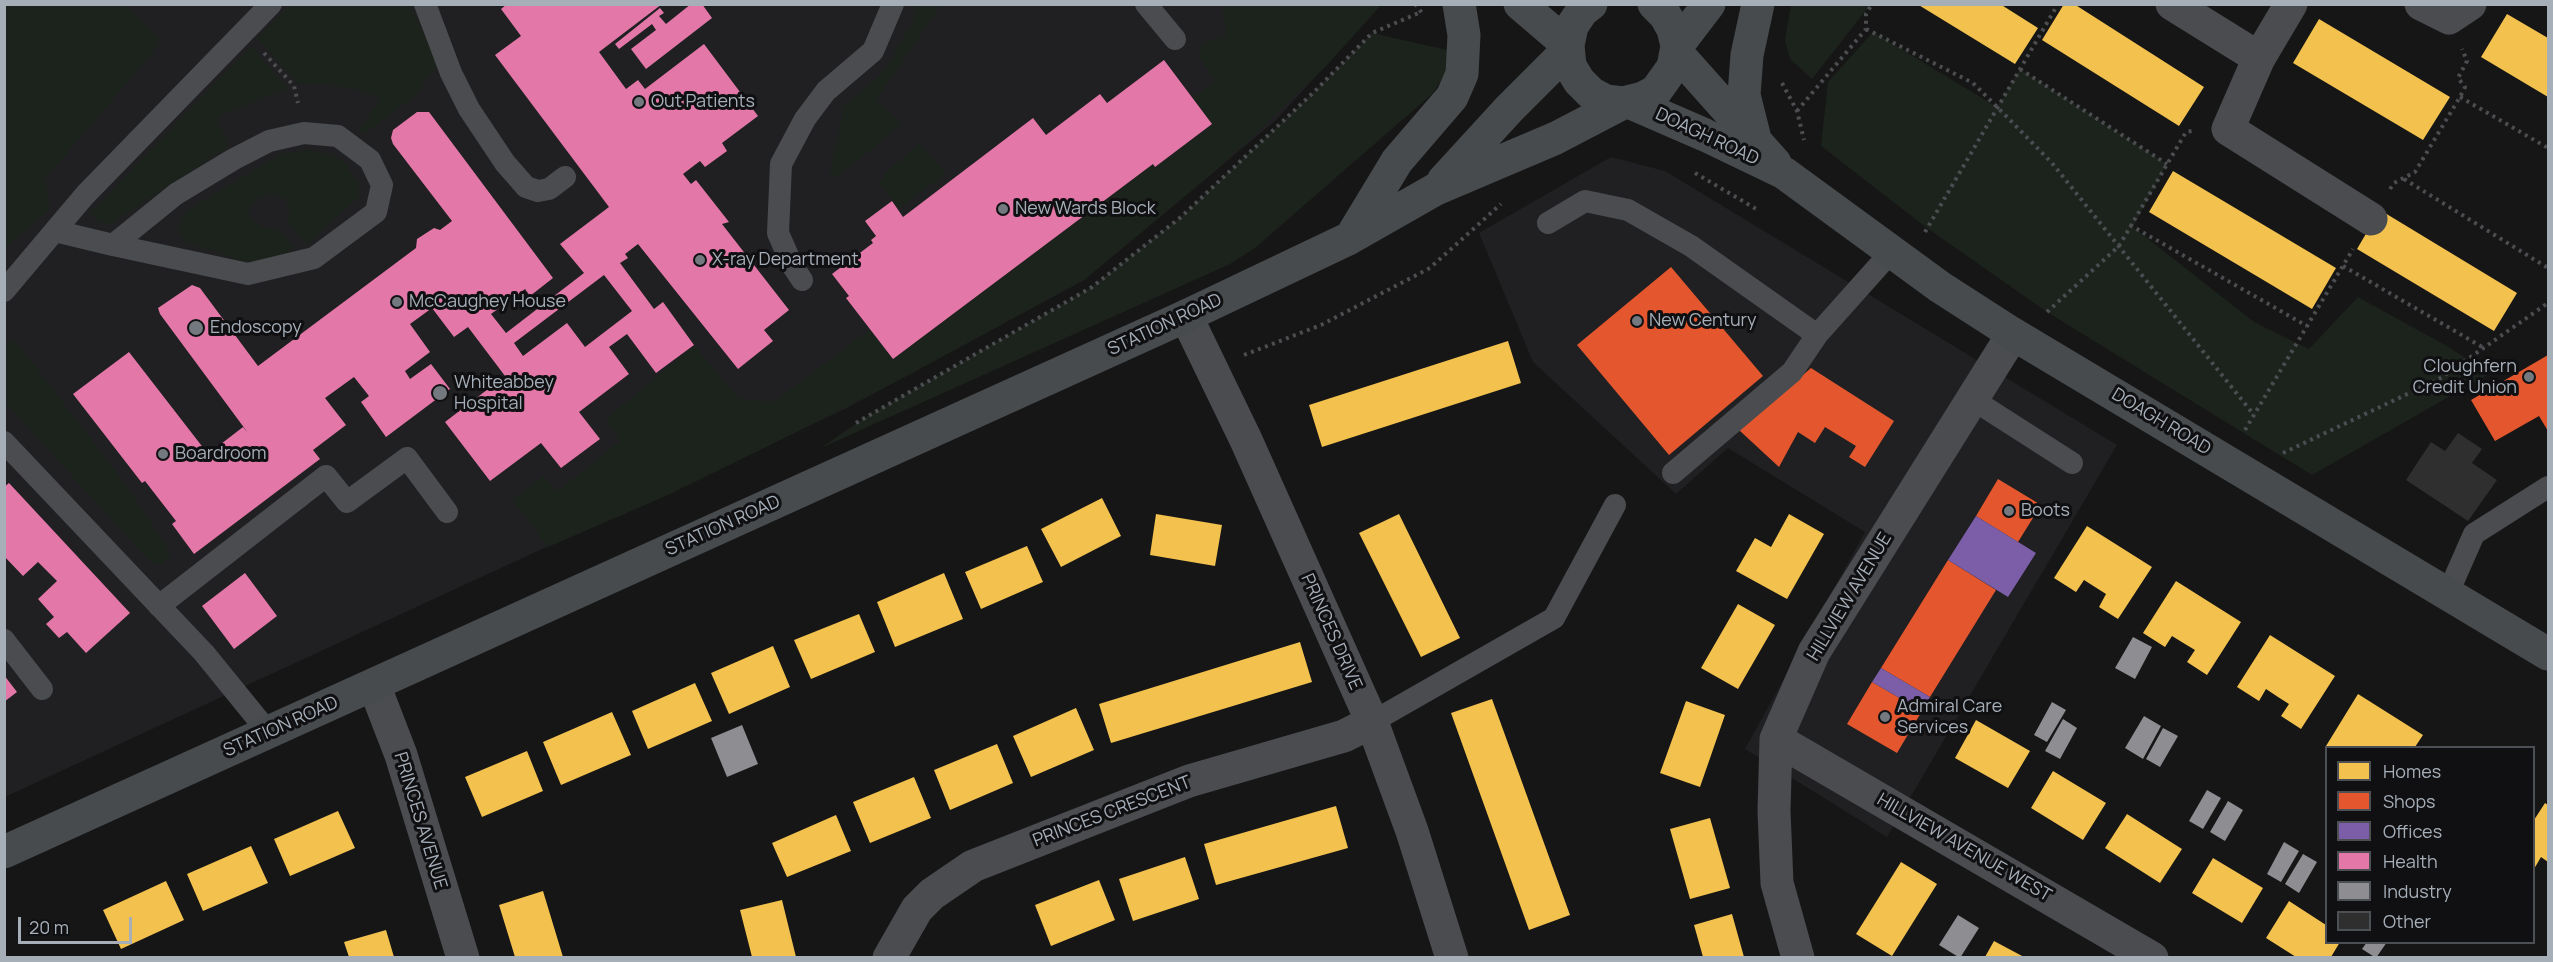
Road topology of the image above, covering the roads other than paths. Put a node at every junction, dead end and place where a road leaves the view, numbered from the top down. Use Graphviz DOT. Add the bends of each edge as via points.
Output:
graph roads {
  1 [pos="425,4"];
  2 [pos="893,4"];
  3 [pos="1146,4"];
  4 [pos="1459,4"];
  5 [pos="1520,4"];
  6 [pos="1591,4"];
  7 [pos="1654,4"];
  8 [pos="1709,4"];
  9 [pos="1758,4"];
  10 [pos="2172,4"];
  11 [pos="2291,4"];
  12 [pos="262,8"];
  13 [pos="1175,39"];
  14 [pos="1568,47"];
  15 [pos="1676,49"];
  16 [pos="2259,58"];
  17 [pos="1626,102"];
  18 [pos="1755,139"];
  19 [pos="1784,173"];
  20 [pos="565,177"];
  21 [pos="1436,189"];
  22 [pos="2371,219"];
  23 [pos="1548,224"];
  24 [pos="56,231"];
  25 [pos="1350,238"];
  26 [pos="113,245"];
  27 [pos="1892,251"];
  28 [pos="802,280"];
  29 [pos="4,291"];
  30 [pos="1186,316"];
  31 [pos="2013,334"];
  32 [pos="1817,335"];
  33 [pos="1972,399"];
  34 [pos="4,442"];
  35 [pos="2072,463"];
  36 [pos="1673,473"];
  37 [pos="2548,487"];
  38 [pos="1616,504"];
  39 [pos="447,512"];
  40 [pos="2448,592"];
  41 [pos="159,606"];
  42 [pos="4,640"];
  43 [pos="2548,654"];
  44 [pos="374,685"];
  45 [pos="42,689"];
  46 [pos="1372,722"];
  47 [pos="269,733"];
  48 [pos="1776,739"];
  49 [pos="4,852"];
  50 [pos="463,957"];
  51 [pos="889,957"];
  52 [pos="1452,957"];
  53 [pos="1798,957"];
  54 [pos="2152,957"];
  1 -- 20 [label="lane" via="469,109 505,163 526,187 538,191 549,189"];
  2 -- 28 [label="lane" via="873,51 826,91 781,164 778,233"];
  3 -- 13 [label="lane"];
  4 -- 25 [label="main road" via="1464,35 1462,74 1452,97 1397,161"];
  5 -- 14 [label="main road"];
  6 -- 14 [label="main road" via="1572,26"];
  7 -- 15 [label="main road" via="1673,29"];
  8 -- 15 [label="main road, STATION ROAD"];
  9 -- 18 [label="main road" via="1744,95"];
  10 -- 16 [label="street"];
  11 -- 16 [label="street"];
  12 -- 24 [label="lane" via="245,32 85,195"];
  14 -- 17 [label="main road, DOAGH ROAD" via="1570,66 1591,93 1606,100"];
  14 -- 21 [label="main road, STATION ROAD"];
  15 -- 17 [label="main road, STATION ROAD" via="1673,67 1656,91"];
  15 -- 18 [label="main road, DOAGH ROAD"];
  16 -- 22 [label="street" via="2228,129"];
  17 -- 19 [label="main road, DOAGH ROAD"];
  17 -- 21 [label="main road, STATION ROAD" via="1556,138"];
  18 -- 19 [label="main road, DOAGH ROAD"];
  19 -- 27 [label="main road, DOAGH ROAD"];
  21 -- 25 [label="main road, STATION ROAD"];
  23 -- 32 [label="lane" via="1585,201 1628,210 1691,246"];
  24 -- 26 [label="lane"];
  24 -- 29 [label="lane"];
  25 -- 30 [label="main road, STATION ROAD"];
  26 -- 26 [label="lane" via="248,274 315,258 376,213 382,185 370,160 338,136 304,133 269,141 234,159 176,194"];
  27 -- 31 [label="main road, DOAGH ROAD"];
  27 -- 32 [label="lane"];
  30 -- 44 [label="main road, STATION ROAD"];
  30 -- 46 [label="street, PRINCES DRIVE"];
  31 -- 33 [label="street, HILLVIEW AVENUE"];
  31 -- 40 [label="main road, DOAGH ROAD"];
  32 -- 36 [label="lane" via="1792,372"];
  33 -- 35 [label="lane"];
  33 -- 48 [label="street, HILLVIEW AVENUE" via="1814,652"];
  34 -- 41 [label="lane"];
  37 -- 40 [label="lane" via="2474,534"];
  38 -- 46 [label="lane" via="1554,618"];
  39 -- 41 [label="lane" via="407,458 347,502 326,476"];
  40 -- 43 [label="main road, DOAGH ROAD"];
  41 -- 47 [label="lane" via="204,652"];
  42 -- 45 [label="lane"];
  44 -- 47 [label="main road, STATION ROAD"];
  44 -- 50 [label="street, PRINCES AVENUE"];
  46 -- 51 [label="street, PRINCES CRESCENT" via="1344,736 1189,780 973,866 917,909"];
  46 -- 52 [label="street, PRINCES DRIVE"];
  47 -- 49 [label="main road, STATION ROAD"];
  48 -- 53 [label="street, HILLVIEW AVENUE" via="1777,883"];
  48 -- 54 [label="street, HILLVIEW AVENUE WEST"];
}
